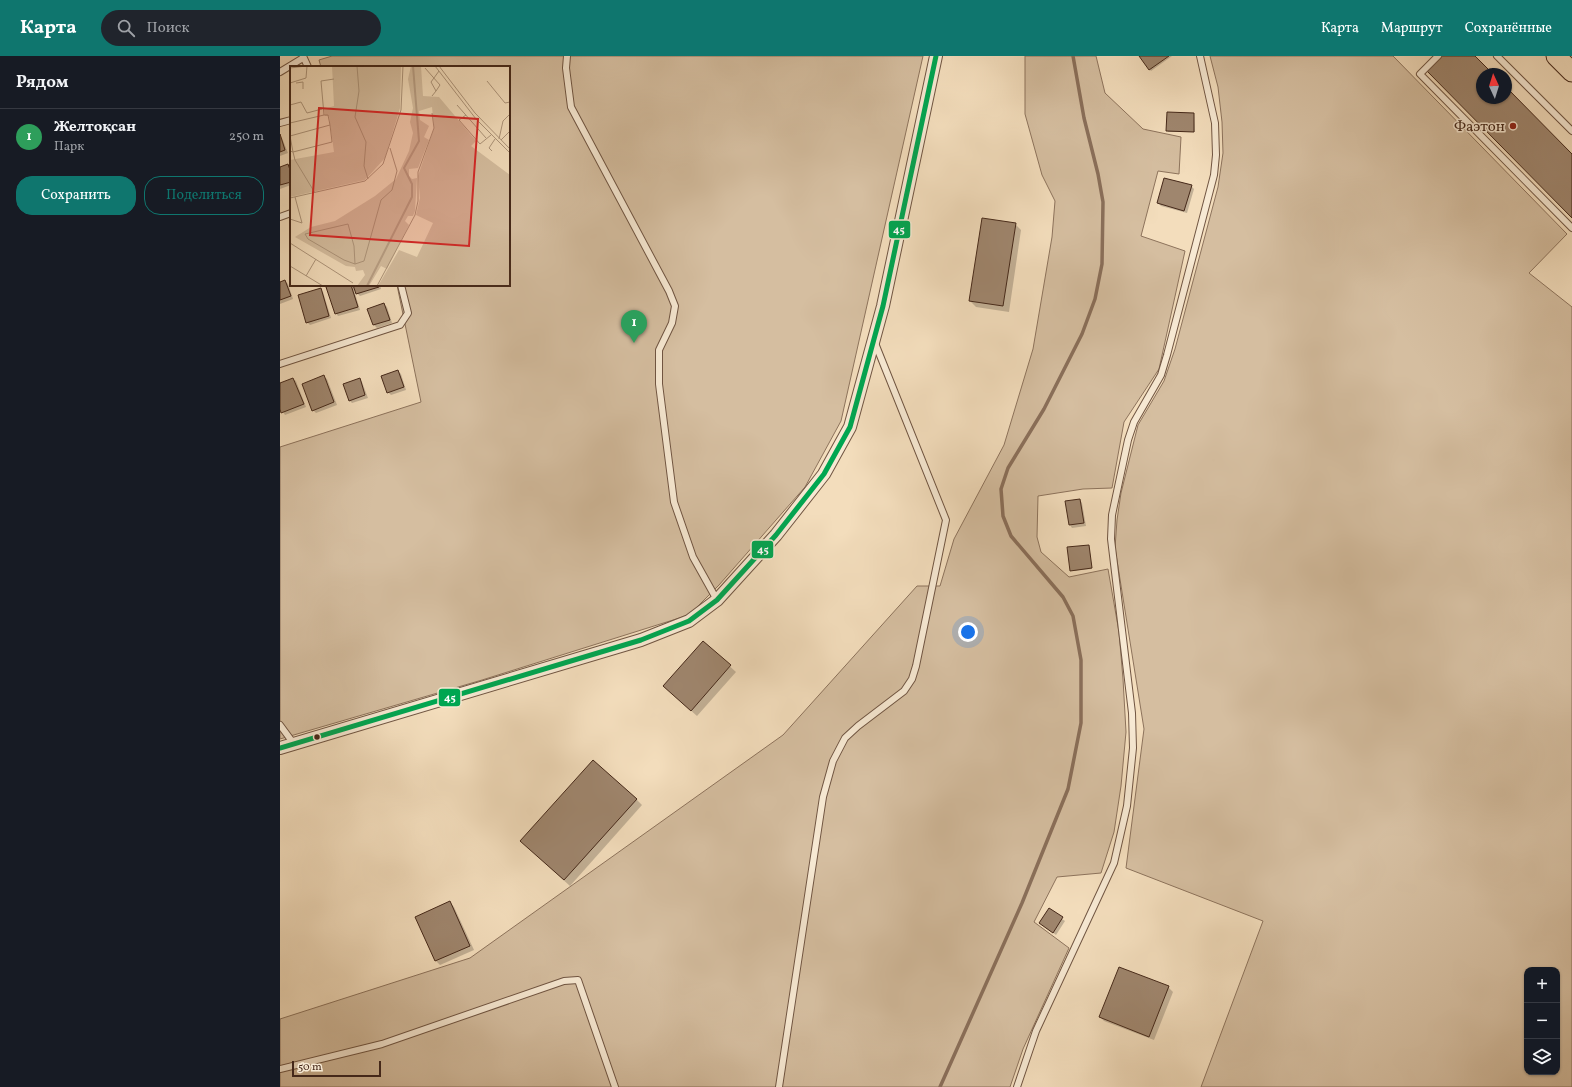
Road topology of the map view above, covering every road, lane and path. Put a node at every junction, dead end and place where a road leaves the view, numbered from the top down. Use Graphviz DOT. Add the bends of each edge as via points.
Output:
graph roads {
  1 [pos="567,56"];
  2 [pos="936,56"];
  3 [pos="1200,56"];
  4 [pos="1438,56"];
  5 [pos="1497,56"];
  6 [pos="1556,56"];
  7 [pos="303,57"];
  8 [pos="308,66"];
  9 [pos="280,72"];
  10 [pos="1572,72"];
  11 [pos="290,120"];
  12 [pos="280,123"];
  13 [pos="1572,131"];
  14 [pos="290,213"];
  15 [pos="280,217"];
  16 [pos="1572,228"];
  17 [pos="401,286"];
  18 [pos="874,340"];
  19 [pos="280,364"];
  20 [pos="717,600"];
  21 [pos="280,725"];
  22 [pos="294,744"];
  23 [pos="280,748"];
  24 [pos="280,1070"];
  25 [pos="615,1087"];
  26 [pos="779,1087"];
  27 [pos="1017,1087"];
  1 -- 20 [label="lane" via="571,107 670,291 675,306 672,323 659,350 659,384 674,502 693,556"];
  2 -- 18 [label="street"];
  3 -- 27 [label="lane" via="1215,123 1214,175 1161,375 1134,422 1112,514 1111,539 1132,713 1133,748 1127,806 1114,863 1036,1031"];
  4 -- 16 [label="lane" via="1420,74"];
  5 -- 13 [label="lane"];
  6 -- 10 [label="main road"];
  7 -- 8 [label="lane"];
  7 -- 9 [label="lane"];
  11 -- 12 [label="lane"];
  14 -- 15 [label="lane"];
  17 -- 19 [label="lane" via="408,312 400,325"];
  18 -- 20 [label="street" via="850,427 824,474 776,535"];
  18 -- 26 [label="lane" via="946,520 912,679 904,691 845,738 833,761 823,797"];
  20 -- 22 [label="street" via="689,621 641,640"];
  21 -- 22 [label="lane"];
  22 -- 23 [label="street"];
  24 -- 25 [label="lane" via="382,1044 564,982 578,980"];
}
